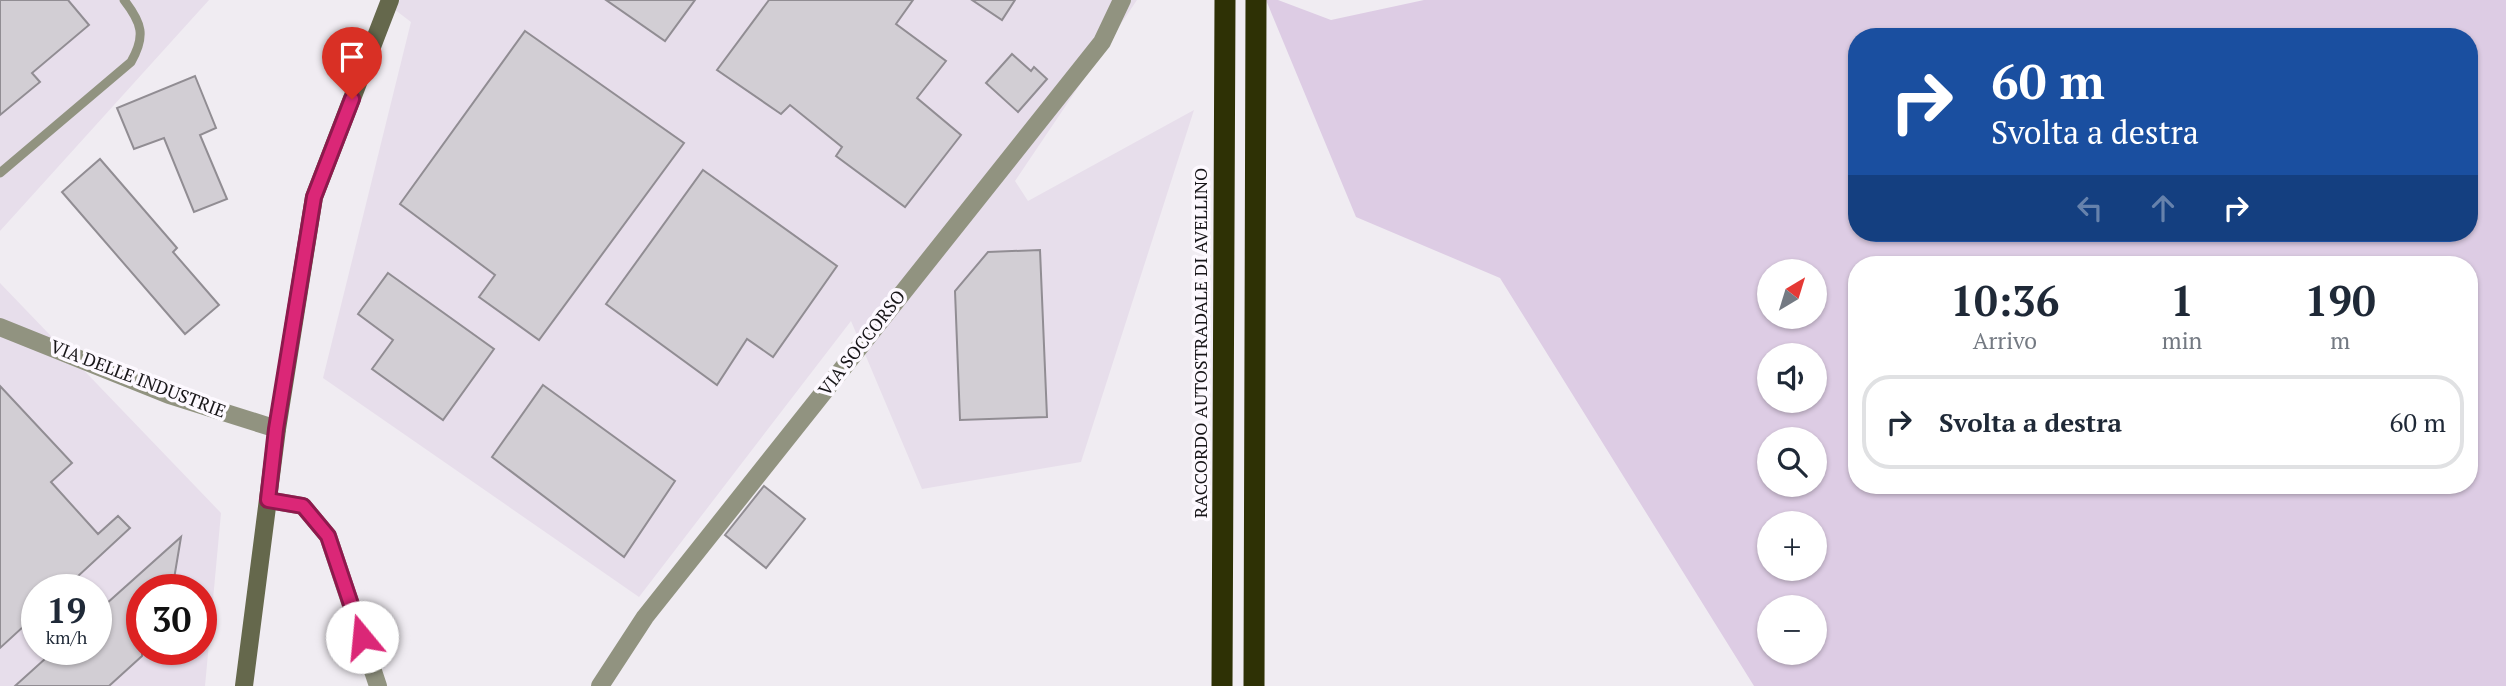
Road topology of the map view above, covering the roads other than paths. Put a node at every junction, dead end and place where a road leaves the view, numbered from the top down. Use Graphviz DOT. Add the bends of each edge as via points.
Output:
graph roads {
  1 [pos="124,0"];
  2 [pos="390,0"];
  3 [pos="1122,0"];
  4 [pos="1225,0"];
  5 [pos="1256,0"];
  6 [pos="0,173"];
  7 [pos="0,327"];
  8 [pos="276,429"];
  9 [pos="268,500"];
  10 [pos="244,686"];
  11 [pos="378,686"];
  12 [pos="600,686"];
  13 [pos="1222,686"];
  14 [pos="1254,686"];
  1 -- 6 [label="lane" via="141,27 139,50 131,62"];
  2 -- 8 [label="street" via="314,197"];
  3 -- 12 [label="street, VIA SOCCORSO" via="1102,42 645,617"];
  4 -- 13 [label="highway, RACCORDO AUTOSTRADALE DI AVELLINO"];
  5 -- 14 [label="highway"];
  7 -- 8 [label="street, VIA DELLE INDUSTRIE" via="169,395"];
  8 -- 9 [label="street"];
  9 -- 10 [label="street"];
  9 -- 11 [label="street" via="303,506 328,536"];
}
